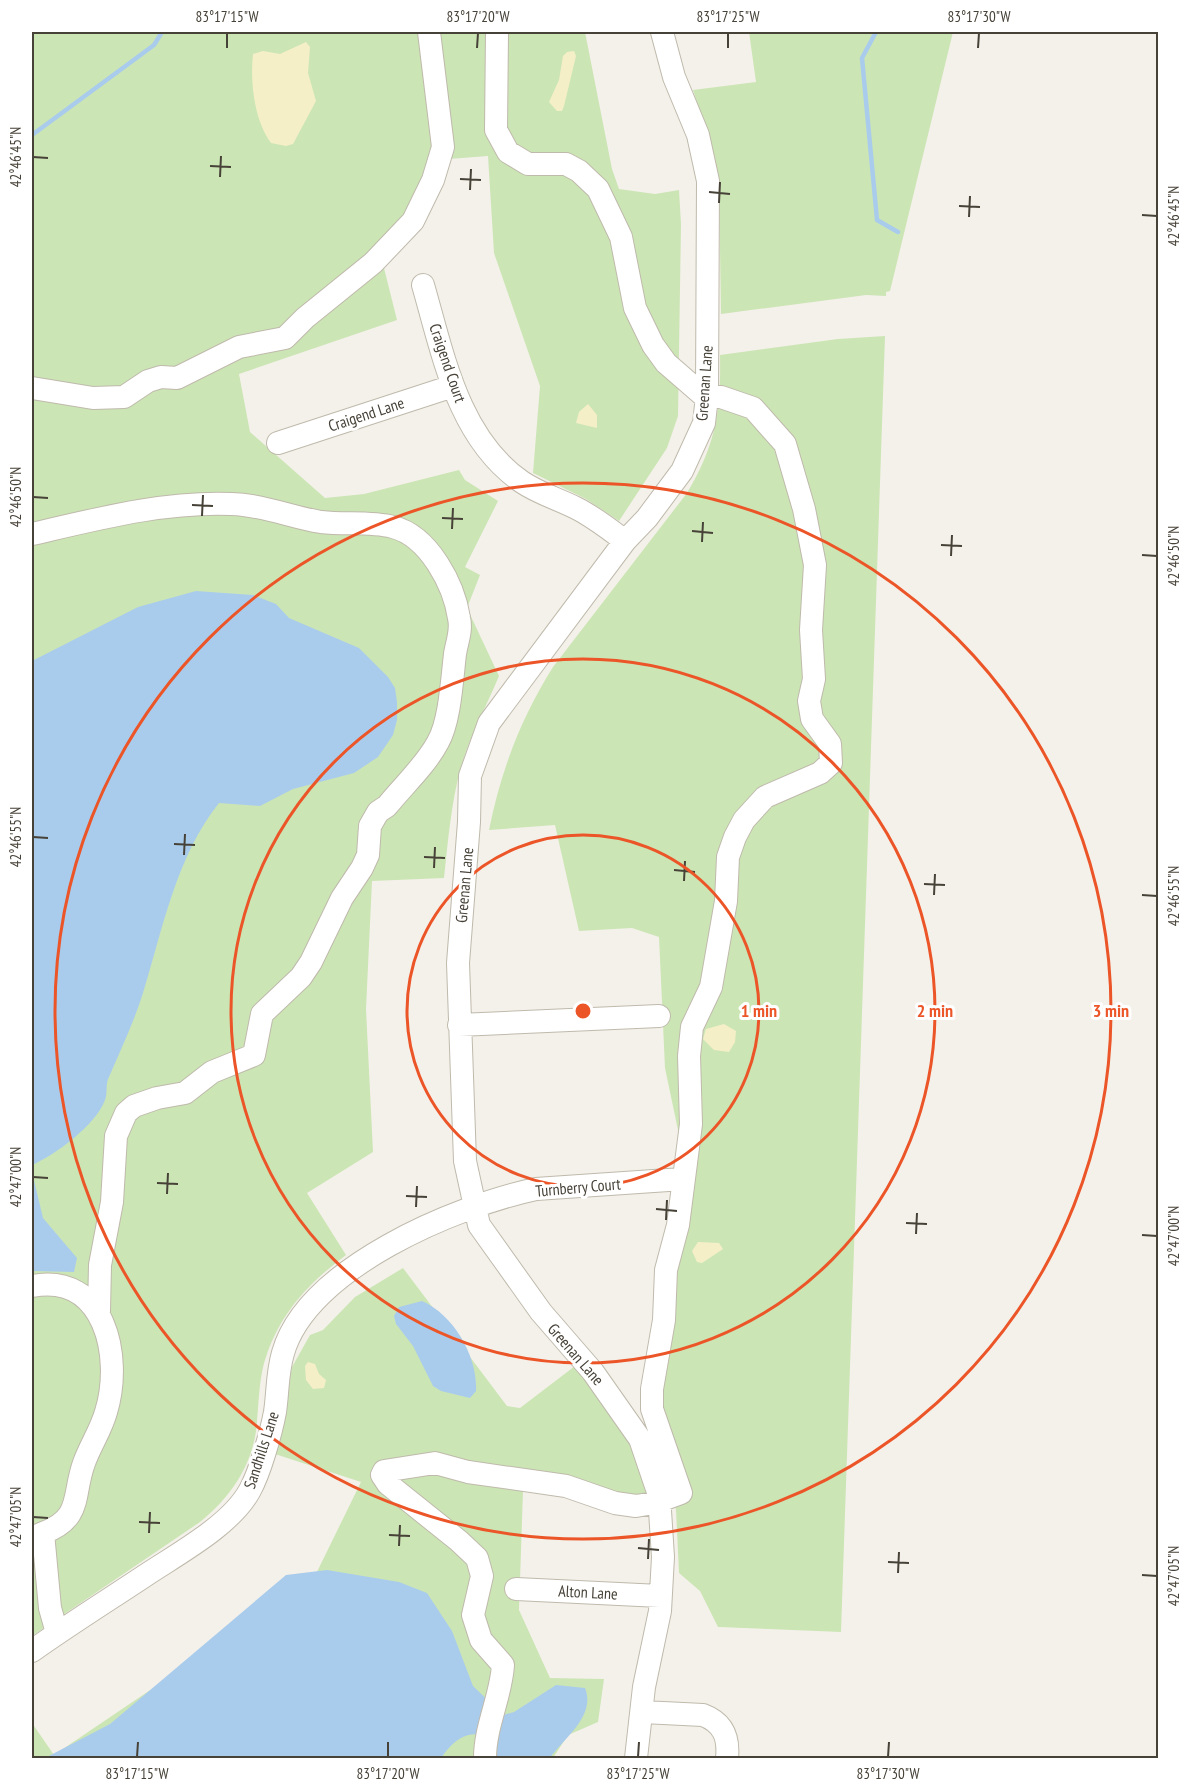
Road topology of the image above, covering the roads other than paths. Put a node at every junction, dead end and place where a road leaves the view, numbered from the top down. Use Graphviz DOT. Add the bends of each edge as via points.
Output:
graph roads {
  1 [pos="429,32"];
  2 [pos="497,32"];
  3 [pos="662,32"];
  4 [pos="423,285"];
  5 [pos="453,386"];
  6 [pos="32,388"];
  7 [pos="707,396"];
  8 [pos="279,443"];
  9 [pos="32,534"];
  10 [pos="625,541"];
  11 [pos="660,1016"];
  12 [pos="459,1025"];
  13 [pos="683,1179"];
  14 [pos="476,1207"];
  15 [pos="32,1286"];
  16 [pos="99,1311"];
  17 [pos="660,1501"];
  18 [pos="37,1536"];
  19 [pos="516,1589"];
  20 [pos="660,1596"];
  21 [pos="57,1633"];
  22 [pos="32,1651"];
  23 [pos="643,1712"];
  24 [pos="485,1753"];
  25 [pos="636,1758"];
  26 [pos="727,1758"];
  1 -- 6 [label="street" via="443,147 413,221 373,263 285,338 239,346 177,378 148,381 124,397 93,398"];
  2 -- 7 [label="street" via="496,130 508,152 528,164 566,164 593,182 621,237 635,308 653,345 686,383"];
  3 -- 7 [label="street, Greenan Lane" via="674,77 698,135 708,181"];
  4 -- 5 [label="street, Craigend Court"];
  5 -- 8 [label="street, Craigend Lane"];
  5 -- 10 [label="street, Craigend Court" via="482,442 507,471 595,518"];
  7 -- 10 [label="street, Greenan Lane" via="704,423 682,471"];
  7 -- 13 [label="street" via="753,408 785,444 815,566 811,630 814,679 809,701 812,720 824,733 832,757 820,772 765,797 735,837 728,857 725,909 711,987 692,1027 691,1124"];
  9 -- 16 [label="street" via="160,507 232,504 320,522 392,527 406,531 433,559 451,589 460,620 448,712 438,743 378,812 370,826 368,855 362,868 301,977 262,1014 254,1055 212,1072 184,1093 134,1106 121,1123 100,1265"];
  10 -- 12 [label="street, Greenan Lane" via="489,723 470,776 458,963"];
  11 -- 12 [label="street"];
  12 -- 14 [label="street, Greenan Lane" via="465,1161"];
  13 -- 14 [label="street, Turnberry Court" via="536,1189"];
  13 -- 17 [label="street" via="678,1225 666,1270 664,1320 652,1389 652,1409 681,1493"];
  14 -- 17 [label="street, Greenan Lane" via="486,1238 541,1312 604,1386 640,1439"];
  14 -- 21 [label="street, Sandhills Lane" via="433,1222 333,1282 311,1302 296,1322 283,1352 275,1412 250,1490 223,1521"];
  15 -- 16 [label="street" via="70,1287"];
  16 -- 18 [label="street" via="112,1374 106,1412 83,1465 72,1512 61,1526"];
  17 -- 20 [label="street, Greenan Lane"];
  17 -- 24 [label="street" via="636,1506 615,1503 566,1486 540,1485 435,1463 384,1471 382,1475 388,1484 477,1558 482,1576 472,1615 481,1640 503,1665 502,1685"];
  18 -- 21 [label="street"];
  19 -- 20 [label="street, Alton Lane"];
  20 -- 23 [label="street, Greenan Lane"];
  21 -- 22 [label="street, Sandhills Lane"];
  23 -- 25 [label="street, Greenan Lane"];
  23 -- 26 [label="street" via="712,1718 725,1731"];
}
